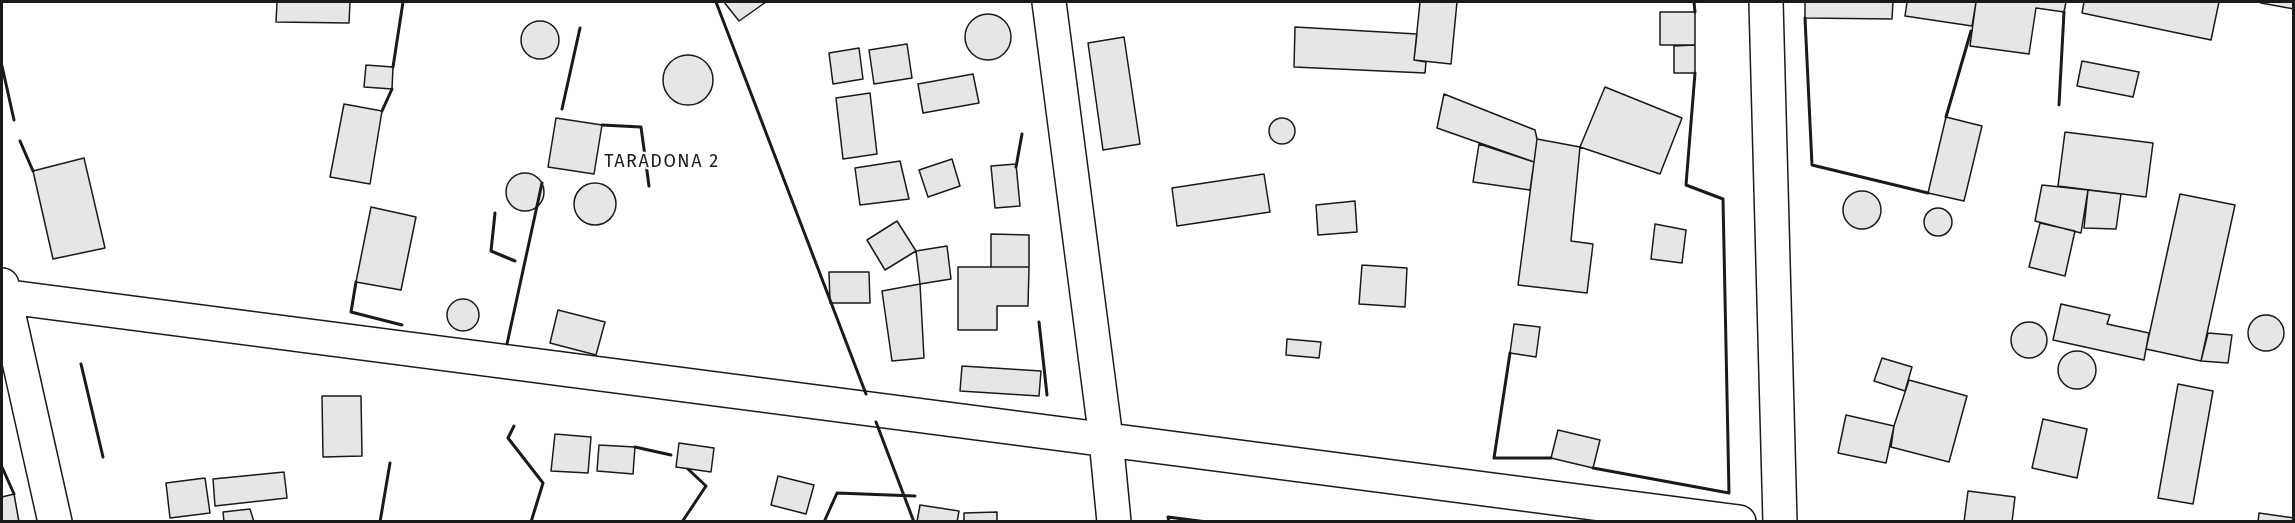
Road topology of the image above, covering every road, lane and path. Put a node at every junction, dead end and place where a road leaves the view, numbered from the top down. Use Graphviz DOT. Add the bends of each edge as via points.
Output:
graph roads {
  1 [pos="1049,2"];
  2 [pos="1766,2"];
  3 [pos="2,292"];
  4 [pos="1106,439"];
  5 [pos="55,522"];
  6 [pos="1114,522"];
  7 [pos="1739,522"];
  8 [pos="1779,522"];
  1 -- 4 [label="street"];
  2 -- 8 [label="street"];
  3 -- 4 [label="street"];
  3 -- 5 [label="street"];
  4 -- 6 [label="street"];
  4 -- 7 [label="street"];
}
